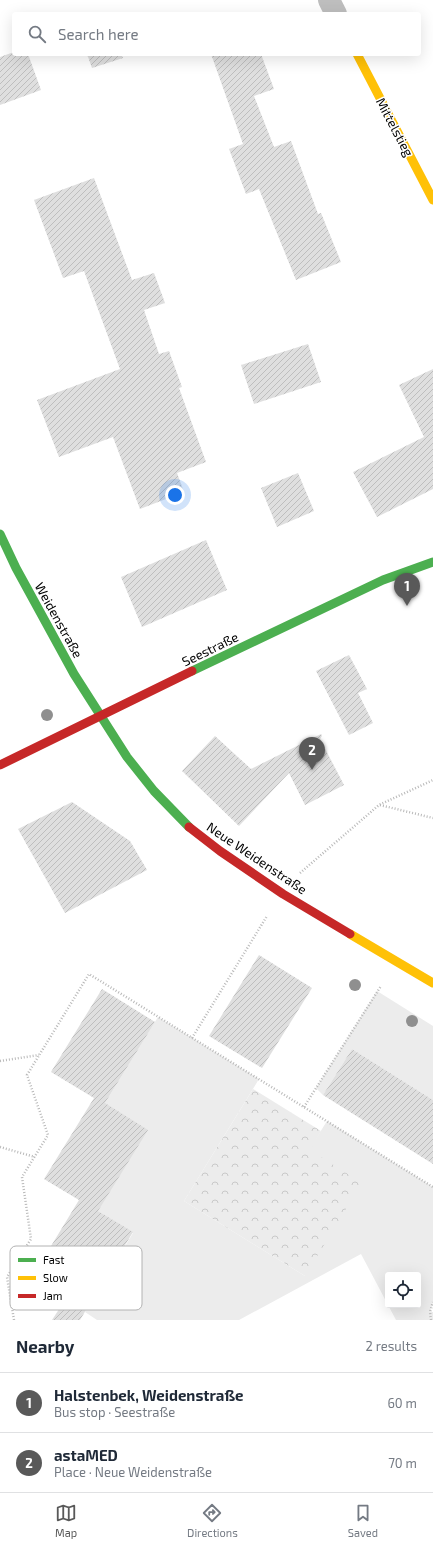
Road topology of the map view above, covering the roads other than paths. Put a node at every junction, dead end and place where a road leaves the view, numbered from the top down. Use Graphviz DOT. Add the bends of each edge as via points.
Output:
graph roads {
  1 [pos="329,0"];
  2 [pos="335,12"];
  3 [pos="358,56"];
  4 [pos="433,200"];
  5 [pos="0,534"];
  6 [pos="433,562"];
  7 [pos="101,715"];
  8 [pos="0,765"];
  9 [pos="433,983"];
  1 -- 2 [label="street"];
  3 -- 4 [label="street, Mittelstieg"];
  5 -- 7 [label="street, Weidenstraße" via="74,674"];
  6 -- 7 [label="street, Seestraße" via="383,580"];
  7 -- 8 [label="street, Seestraße"];
  7 -- 9 [label="street, Neue Weidenstraße" via="127,757 186,825 283,894"];
}
